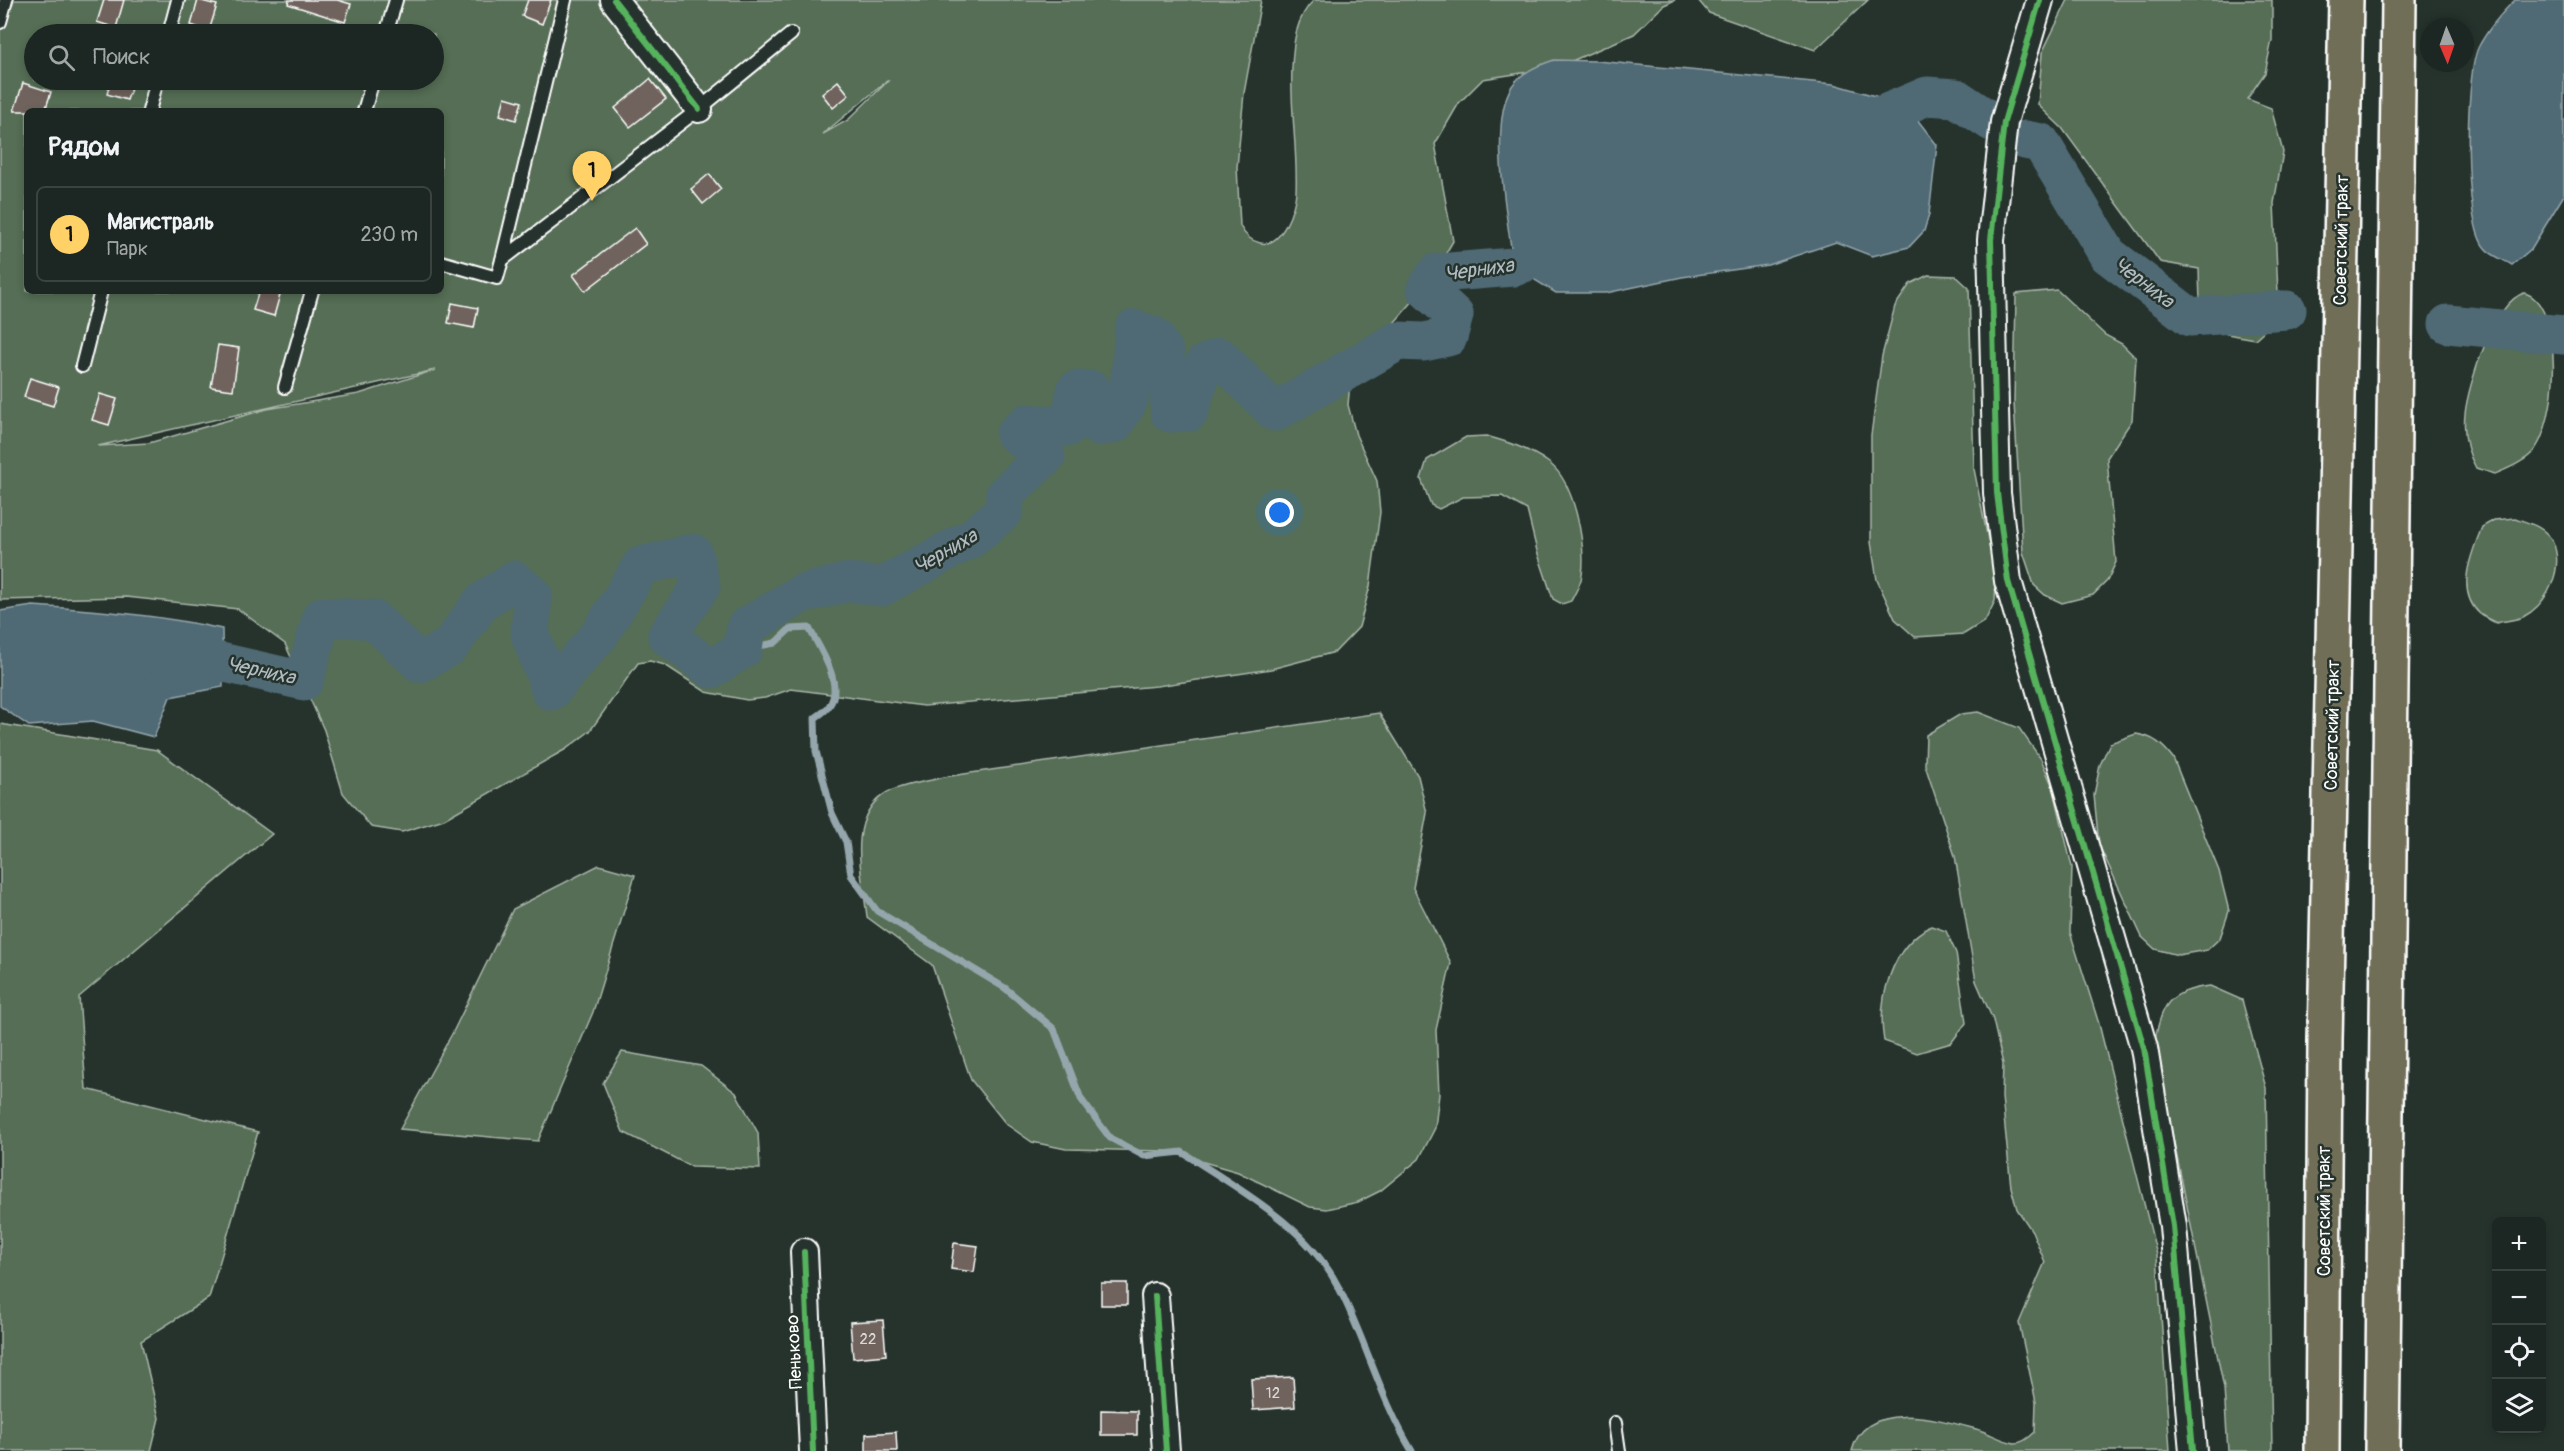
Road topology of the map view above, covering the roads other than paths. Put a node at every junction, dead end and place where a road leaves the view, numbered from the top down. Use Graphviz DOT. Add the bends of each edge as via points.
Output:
graph roads {
  1 [pos="6,0"];
  2 [pos="178,0"];
  3 [pos="396,0"];
  4 [pos="565,0"];
  5 [pos="614,0"];
  6 [pos="2040,0"];
  7 [pos="2346,0"];
  8 [pos="2399,0"];
  9 [pos="0,22"];
  10 [pos="172,24"];
  11 [pos="389,24"];
  12 [pos="791,34"];
  13 [pos="154,90"];
  14 [pos="370,90"];
  15 [pos="150,108"];
  16 [pos="365,108"];
  17 [pos="699,109"];
  18 [pos="502,260"];
  19 [pos="444,263"];
  20 [pos="100,294"];
  21 [pos="311,294"];
  22 [pos="82,366"];
  23 [pos="285,387"];
  24 [pos="804,1252"];
  25 [pos="1155,1296"];
  26 [pos="1615,1423"];
  27 [pos="813,1451"];
  28 [pos="1166,1451"];
  29 [pos="1619,1451"];
  30 [pos="2193,1451"];
  31 [pos="2322,1451"];
  32 [pos="2382,1451"];
  1 -- 9 [label="lane"];
  2 -- 10 [label="lane"];
  3 -- 11 [label="lane"];
  4 -- 18 [label="lane"];
  5 -- 17 [label="street"];
  6 -- 30 [label="street" via="2004,122 1991,240 1997,493 2008,581 2144,1048 2173,1226"];
  7 -- 31 [label="highway, Советский тракт" via="2325,1041"];
  8 -- 32 [label="highway"];
  12 -- 17 [label="lane"];
  13 -- 15 [label="lane"];
  14 -- 16 [label="lane"];
  17 -- 18 [label="lane"];
  18 -- 19 [label="lane" via="497,278"];
  20 -- 22 [label="lane"];
  21 -- 23 [label="lane"];
  24 -- 27 [label="street, Пеньково"];
  25 -- 28 [label="street"];
  26 -- 29 [label="lane"];
}
